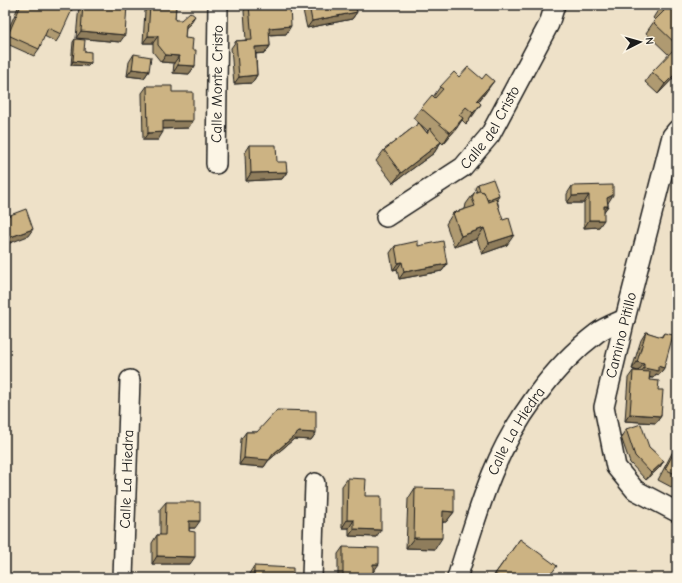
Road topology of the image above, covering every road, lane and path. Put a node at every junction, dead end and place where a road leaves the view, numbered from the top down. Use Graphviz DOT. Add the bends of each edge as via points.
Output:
graph roads {
  1 [pos="218,5"];
  2 [pos="555,5"];
  3 [pos="677,130"];
  4 [pos="216,164"];
  5 [pos="386,216"];
  6 [pos="624,319"];
  7 [pos="130,380"];
  8 [pos="316,483"];
  9 [pos="677,512"];
  10 [pos="123,578"];
  11 [pos="312,578"];
  12 [pos="457,578"];
  1 -- 4 [label="street, Calle Monte Cristo"];
  2 -- 5 [label="street, Calle del Cristo" via="549,24 490,134 463,167"];
  3 -- 6 [label="street, Camino Pitillo" via="672,136"];
  6 -- 9 [label="street, Camino Pitillo" via="604,407 616,467 635,490"];
  6 -- 12 [label="street, Calle La Hiedra" via="598,332 566,360 537,393 492,474"];
  7 -- 10 [label="street, Calle La Hiedra"];
  8 -- 11 [label="street"];
}
